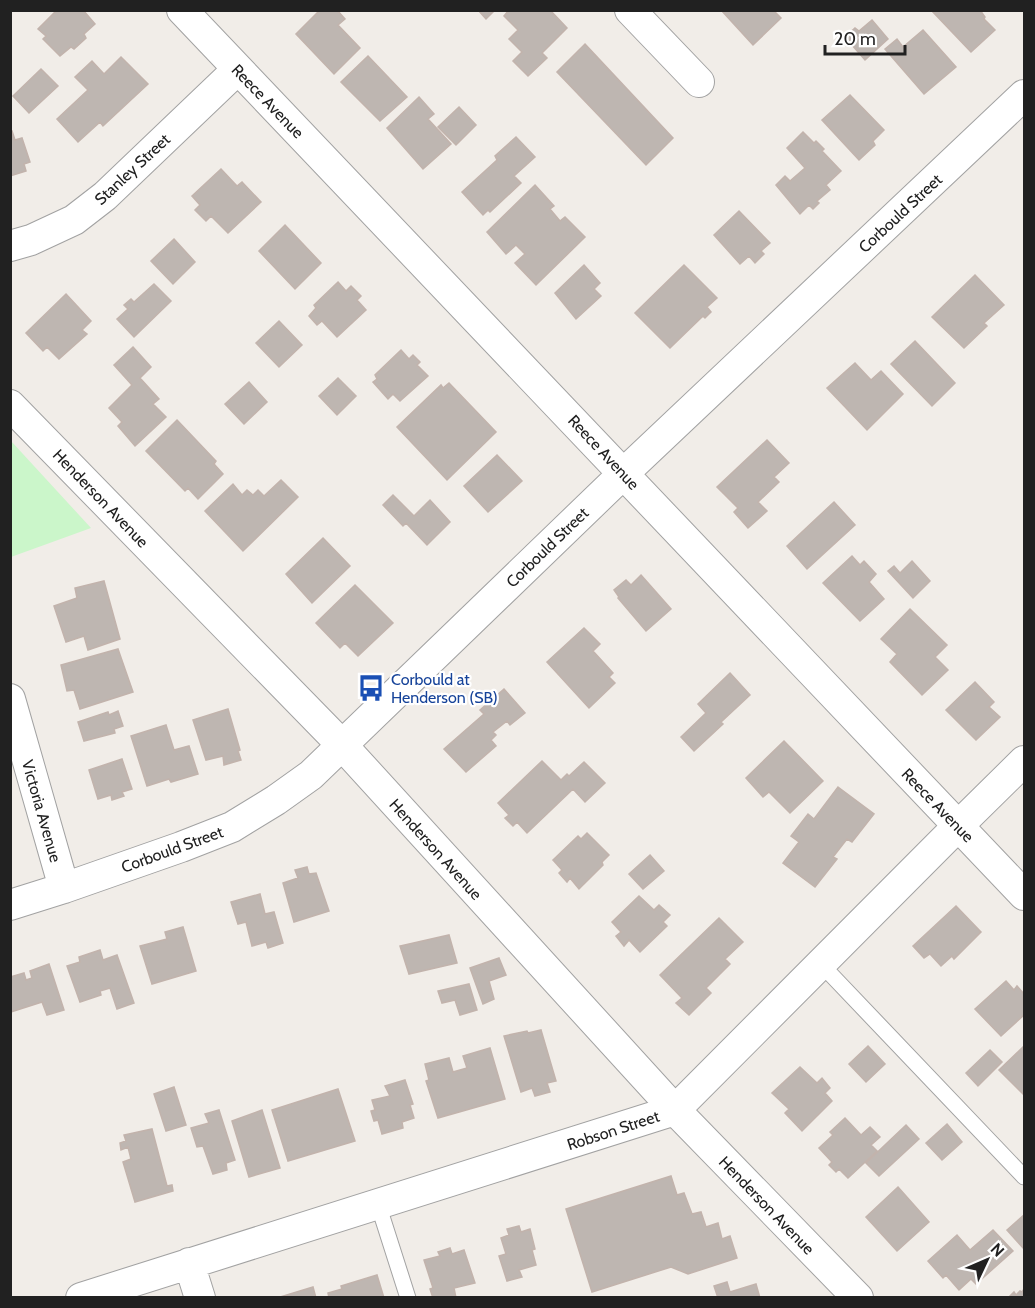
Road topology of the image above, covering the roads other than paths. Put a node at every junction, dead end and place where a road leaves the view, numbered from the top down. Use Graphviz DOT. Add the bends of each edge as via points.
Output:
graph roads {
  1 [pos="182,10"];
  2 [pos="630,10"];
  3 [pos="238,69"];
  4 [pos="699,82"];
  5 [pos="1024,95"];
  6 [pos="10,246"];
  7 [pos="10,405"];
  8 [pos="624,473"];
  9 [pos="10,699"];
  10 [pos="342,746"];
  11 [pos="1024,761"];
  12 [pos="958,826"];
  13 [pos="64,888"];
  14 [pos="1024,895"];
  15 [pos="10,905"];
  16 [pos="821,964"];
  17 [pos="675,1110"];
  18 [pos="1024,1177"];
  19 [pos="378,1204"];
  20 [pos="189,1263"];
  21 [pos="81,1298"];
  22 [pos="200,1298"];
  23 [pos="408,1298"];
  24 [pos="858,1298"];
  1 -- 3 [label="street, Reece Avenue"];
  2 -- 4 [label="street"];
  3 -- 6 [label="street, Stanley Street" via="105,196 74,220"];
  3 -- 8 [label="street, Reece Avenue"];
  5 -- 8 [label="street, Corbould Street"];
  7 -- 10 [label="street, Henderson Avenue"];
  8 -- 10 [label="street, Corbould Street"];
  8 -- 12 [label="street, Reece Avenue"];
  9 -- 13 [label="street, Victoria Avenue"];
  10 -- 13 [label="street, Corbould Street" via="311,775 232,827"];
  10 -- 17 [label="street, Henderson Avenue"];
  11 -- 12 [label="street, Robson Street"];
  12 -- 14 [label="street, Reece Avenue"];
  12 -- 16 [label="street, Robson Street"];
  13 -- 15 [label="street, Corbould Street"];
  16 -- 17 [label="street, Robson Street"];
  16 -- 18 [label="lane"];
  17 -- 19 [label="street, Robson Street"];
  17 -- 24 [label="street, Henderson Avenue"];
  19 -- 20 [label="street, Robson Street"];
  19 -- 23 [label="lane"];
  20 -- 21 [label="street, Robson Street"];
  20 -- 22 [label="street"];
}
